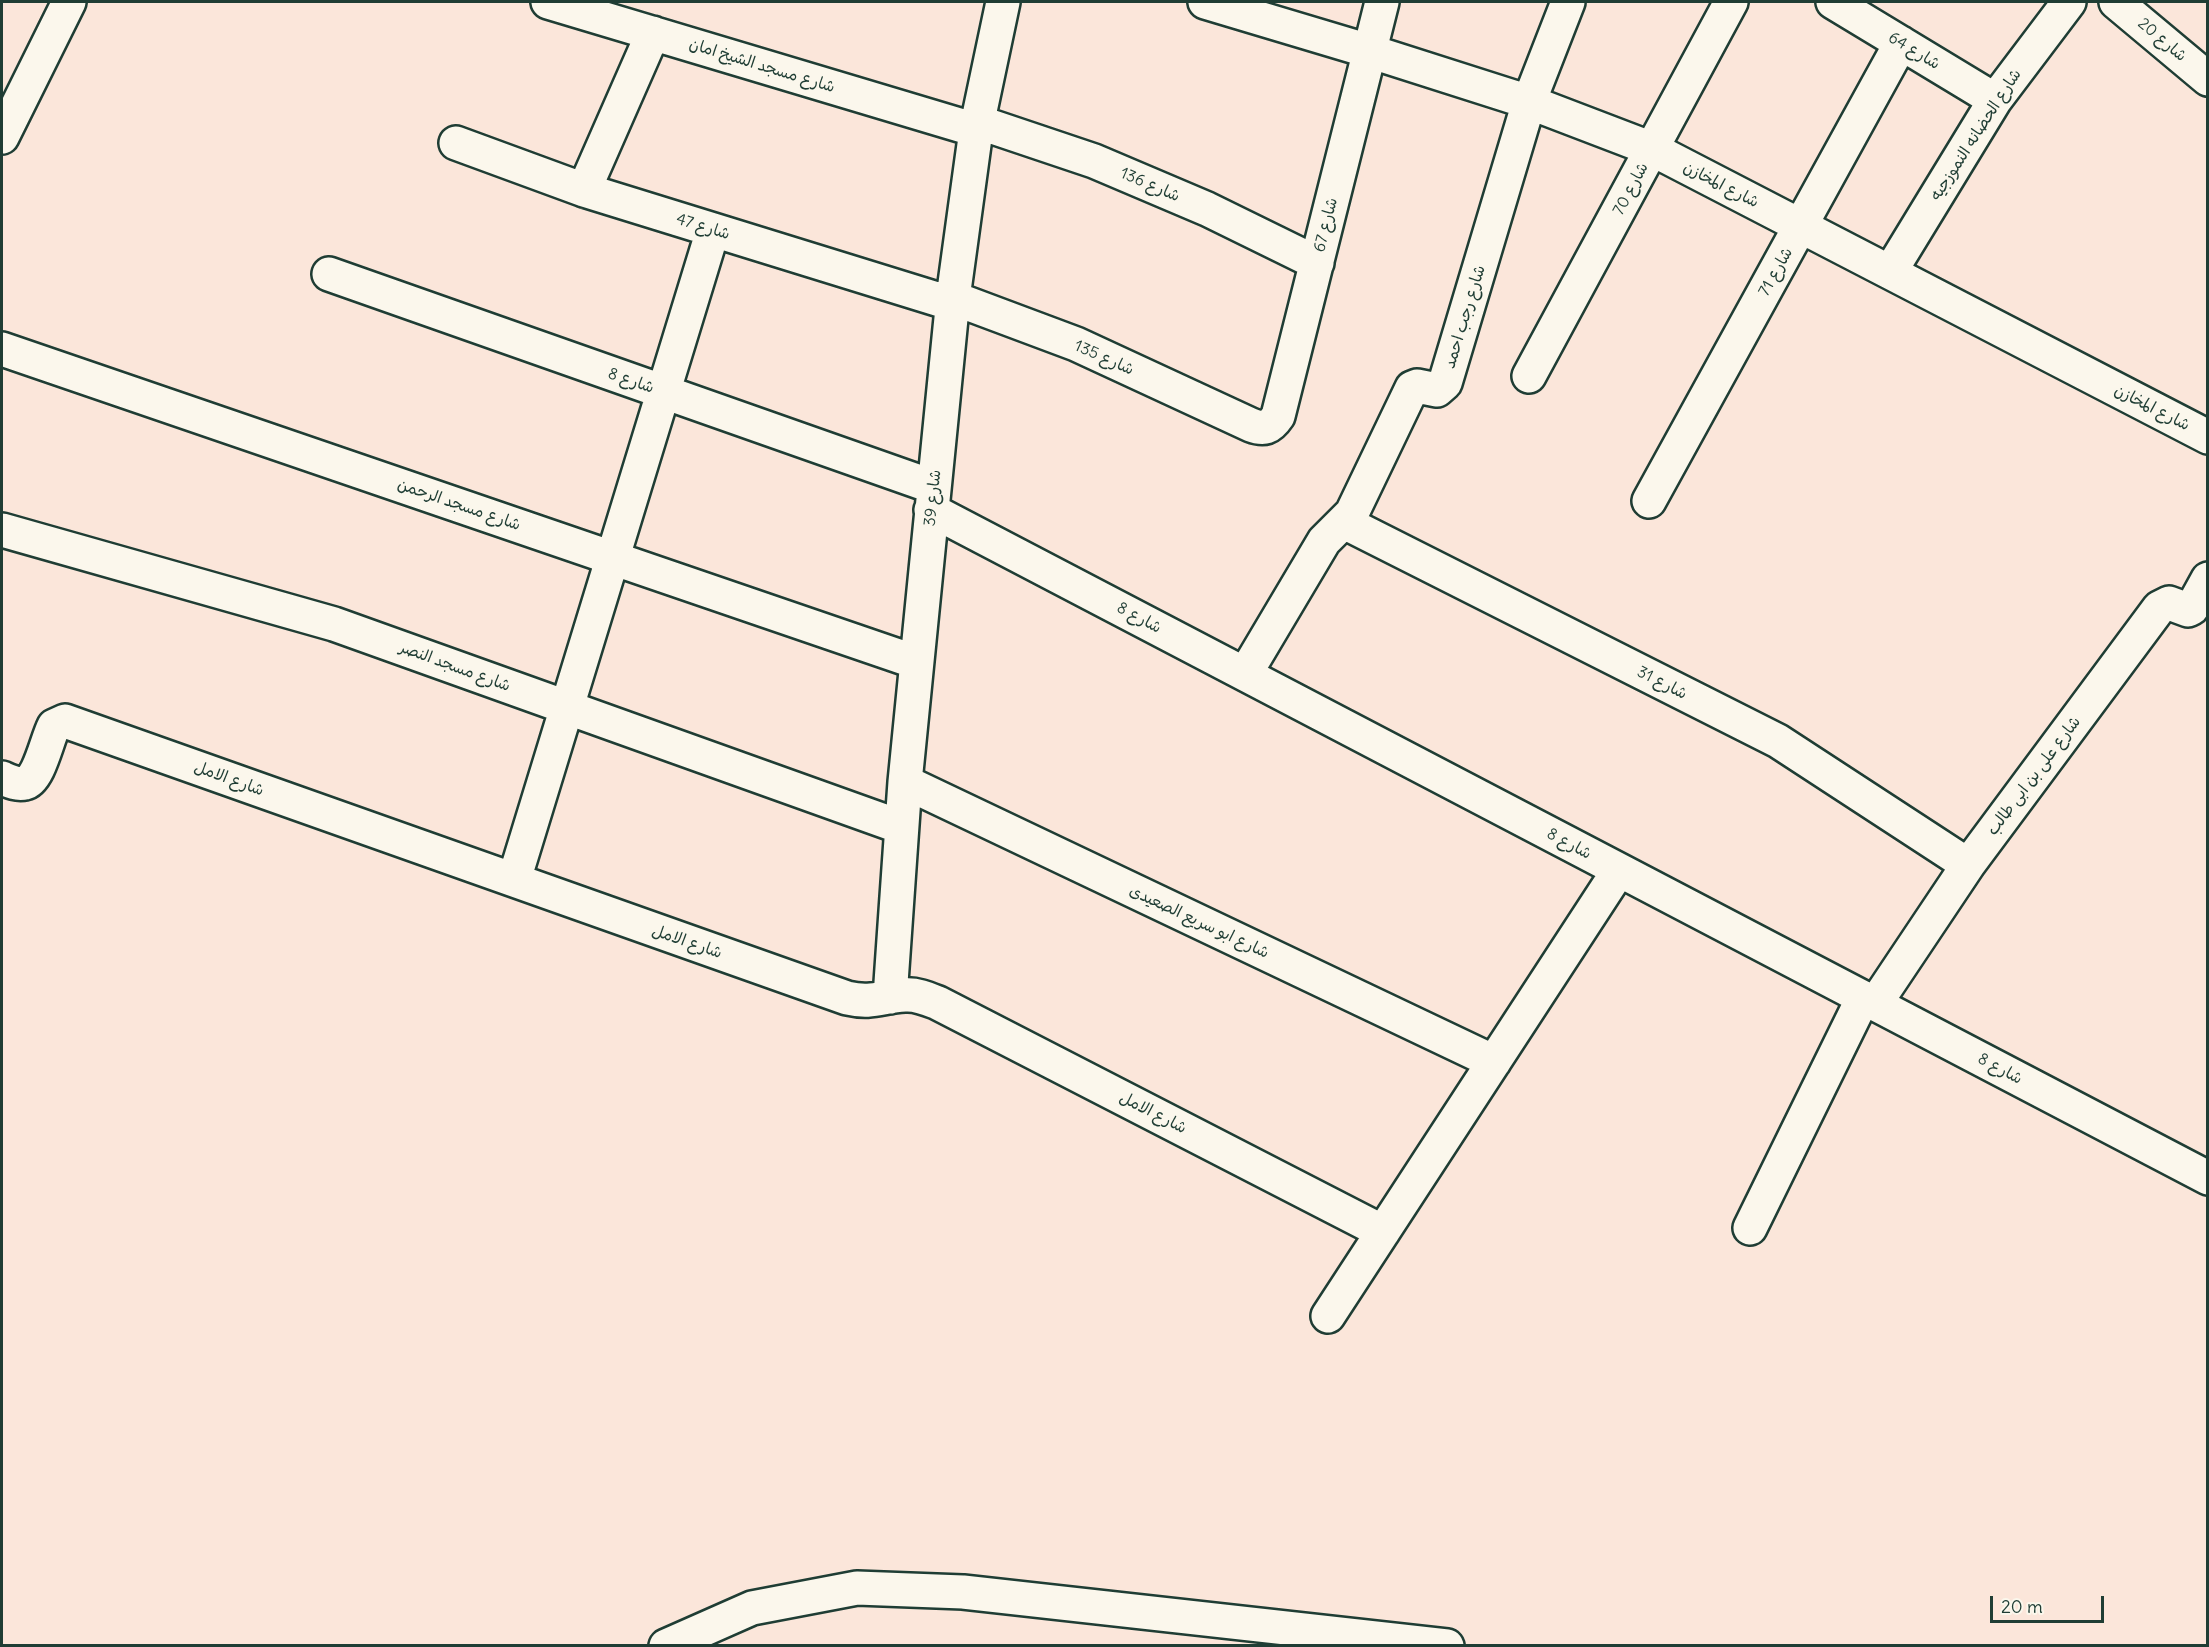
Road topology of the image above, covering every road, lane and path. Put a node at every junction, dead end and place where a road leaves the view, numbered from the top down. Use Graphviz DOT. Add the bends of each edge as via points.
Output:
graph roads {
  1 [pos="69,2"];
  2 [pos="548,2"];
  3 [pos="1003,2"];
  4 [pos="1205,2"];
  5 [pos="1382,2"];
  6 [pos="1568,2"];
  7 [pos="1731,2"];
  8 [pos="1833,2"];
  9 [pos="2069,2"];
  10 [pos="2116,2"];
  11 [pos="653,33"];
  12 [pos="1901,43"];
  13 [pos="1370,51"];
  14 [pos="2208,79"];
  15 [pos="1995,100"];
  16 [pos="1529,102"];
  17 [pos="977,126"];
  18 [pos="2,137"];
  19 [pos="456,143"];
  20 [pos="1652,149"];
  21 [pos="585,190"];
  22 [pos="1801,226"];
  23 [pos="713,230"];
  24 [pos="1317,263"];
  25 [pos="1890,272"];
  26 [pos="329,274"];
  27 [pos="953,301"];
  28 [pos="2,349"];
  29 [pos="1529,376"];
  30 [pos="663,392"];
  31 [pos="1251,425"];
  32 [pos="2208,437"];
  33 [pos="933,499"];
  34 [pos="1649,501"];
  35 [pos="1344,522"];
  36 [pos="2,530"];
  37 [pos="612,558"];
  38 [pos="2208,579"];
  39 [pos="916,662"];
  40 [pos="1245,674"];
  41 [pos="567,707"];
  42 [pos="2,778"];
  43 [pos="905,782"];
  44 [pos="902,826"];
  45 [pos="1968,865"];
  46 [pos="1619,870"];
  47 [pos="514,880"];
  48 [pos="890,997"];
  49 [pos="1869,1001"];
  50 [pos="1494,1062"];
  51 [pos="2208,1178"];
  52 [pos="1750,1228"];
  53 [pos="1383,1232"];
  54 [pos="1328,1316"];
  55 [pos="666,1646"];
  56 [pos="1447,1646"];
  1 -- 18 [label="street"];
  2 -- 11 [label="street, شارع مسجد الشيخ امان"];
  3 -- 17 [label="street, شارع 39"];
  4 -- 13 [label="street, شارع المخازن"];
  5 -- 13 [label="street, شارع 67"];
  6 -- 16 [label="street, شارع رجب احمد"];
  7 -- 20 [label="street, شارع 70"];
  8 -- 12 [label="street, شارع 64"];
  9 -- 15 [label="street, شارع الحضانه النموزجيه"];
  10 -- 14 [label="street, شارع 20"];
  11 -- 17 [label="street, شارع مسجد الشيخ امان"];
  11 -- 21 [label="street"];
  12 -- 15 [label="street, شارع 64"];
  12 -- 22 [label="street, شارع 71"];
  13 -- 16 [label="street, شارع المخازن"];
  13 -- 24 [label="street, شارع 67"];
  15 -- 25 [label="street, شارع الحضانه النموزجيه"];
  16 -- 20 [label="street, شارع المخازن"];
  16 -- 35 [label="street, شارع رجب احمد" via="1445,382 1437,390 1412,388 1358,503"];
  17 -- 24 [label="street, شارع 136" via="1094,162 1207,209"];
  17 -- 27 [label="street, شارع 39"];
  19 -- 21 [label="street, شارع 47"];
  20 -- 22 [label="street, شارع المخازن"];
  20 -- 29 [label="street, شارع 70"];
  21 -- 23 [label="street, شارع 47"];
  22 -- 25 [label="street, شارع المخازن"];
  22 -- 34 [label="street, شارع 71"];
  23 -- 27 [label="street, شارع 47"];
  23 -- 30 [label="street"];
  24 -- 31 [label="street, شارع 67" via="1278,416 1272,426 1262,429"];
  25 -- 32 [label="street, شارع المخازن"];
  26 -- 30 [label="street, شارع 8"];
  27 -- 31 [label="street, شارع 135" via="1076,344"];
  27 -- 33 [label="street, شارع 39"];
  28 -- 37 [label="street, شارع مسجد الرحمن"];
  30 -- 33 [label="street, شارع 8"];
  30 -- 37 [label="street"];
  33 -- 39 [label="street, شارع 39"];
  33 -- 40 [label="street, شارع 8"];
  35 -- 40 [label="street, شارع رجب احمد" via="1324,541"];
  35 -- 45 [label="street, شارع 31" via="1778,741"];
  36 -- 41 [label="street, شارع مسجد النصر" via="334,624"];
  37 -- 39 [label="street, شارع مسجد الرحمن"];
  37 -- 41 [label="street"];
  38 -- 45 [label="street, شارع على بن ابى طالب" via="2192,608 2169,603 2159,608"];
  39 -- 43 [label="street, شارع 39"];
  40 -- 46 [label="street, شارع 8"];
  41 -- 44 [label="street, شارع مسجد النصر"];
  41 -- 47 [label="street"];
  42 -- 47 [label="street, شارع الامل" via="24,784 32,780 54,726 65,722"];
  43 -- 44 [label="street, شارع 39"];
  43 -- 50 [label="street, شارع ابو سريع الصعيدى"];
  44 -- 48 [label="street, شارع 39"];
  45 -- 49 [label="street, شارع على بن ابى طالب"];
  46 -- 49 [label="street, شارع 8"];
  46 -- 50 [label="street"];
  47 -- 48 [label="street, شارع الامل" via="847,998 861,1002"];
  48 -- 53 [label="street, شارع الامل" via="906,995 938,1002"];
  49 -- 51 [label="street, شارع 8"];
  49 -- 52 [label="street, شارع على بن ابى طالب"];
  50 -- 53 [label="street"];
  53 -- 54 [label="street"];
  55 -- 56 [label="street" via="752,1608 857,1588 963,1592"];
}
